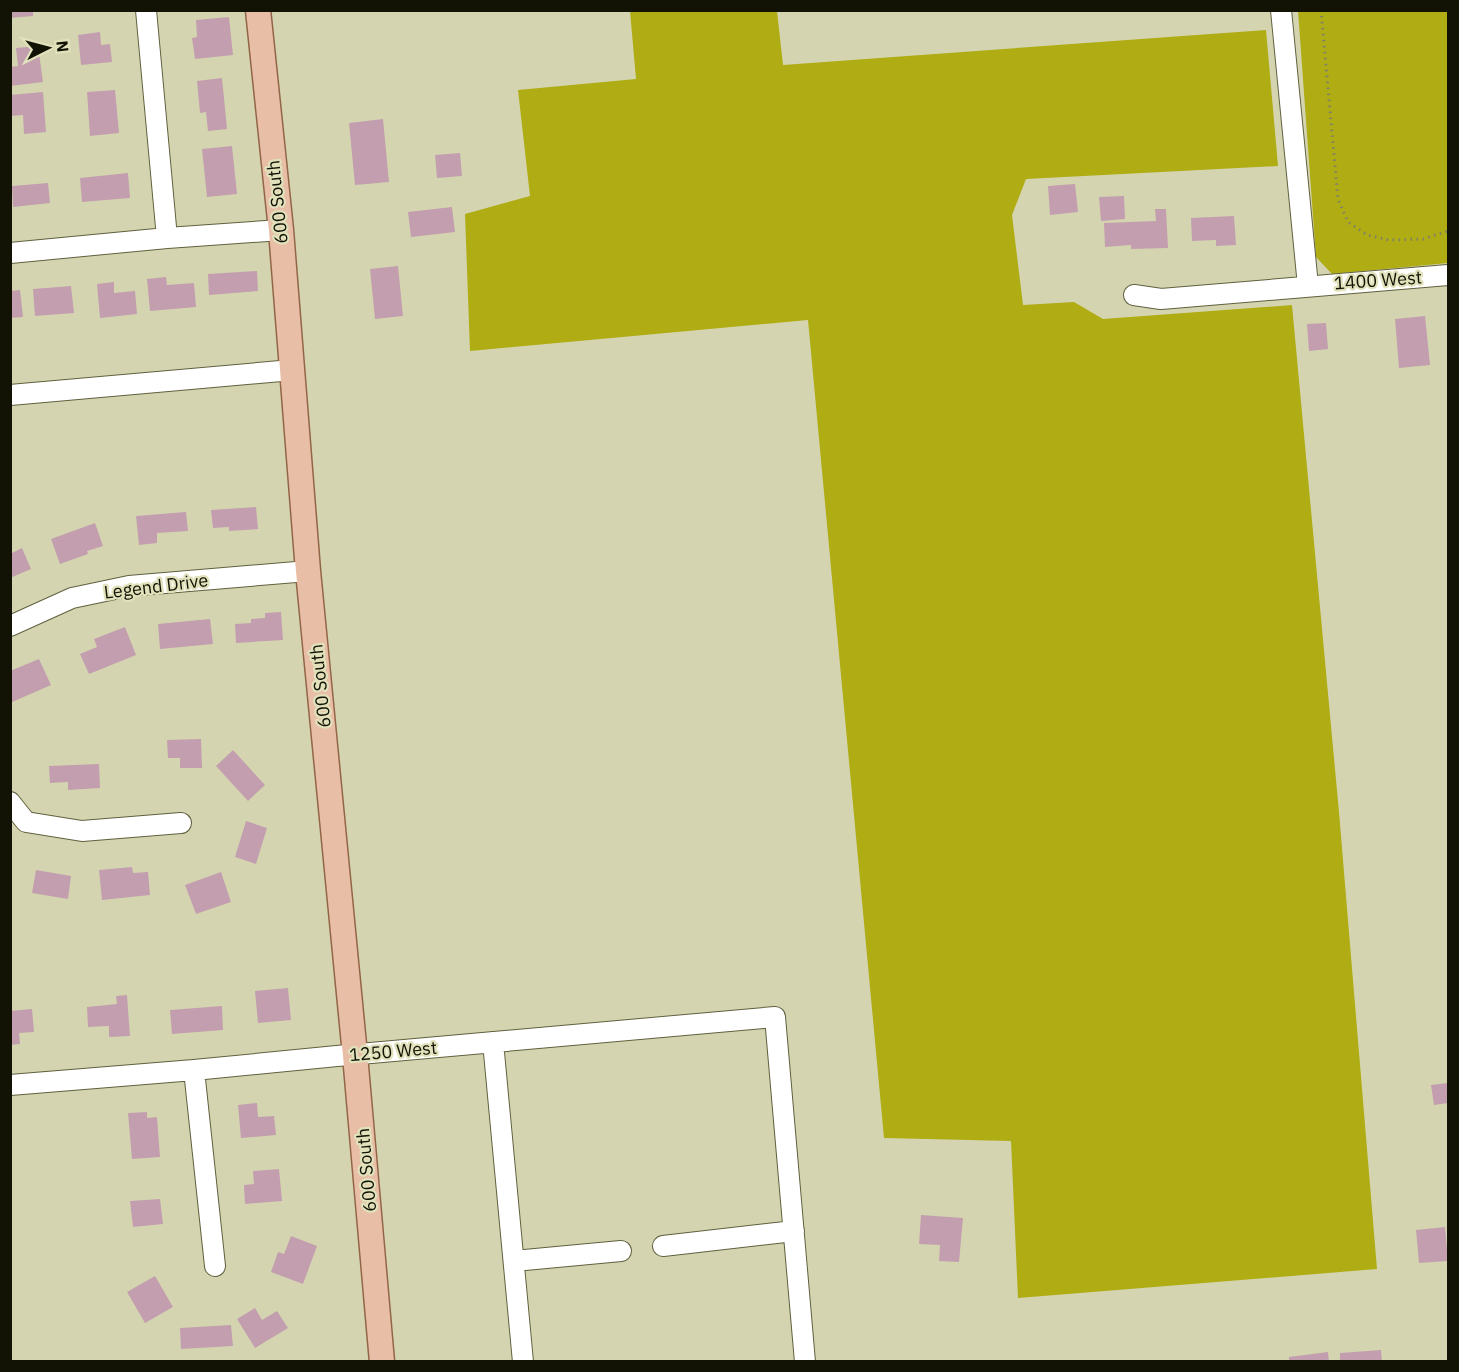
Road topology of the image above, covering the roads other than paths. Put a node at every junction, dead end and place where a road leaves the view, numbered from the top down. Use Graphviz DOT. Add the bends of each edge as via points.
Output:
graph roads {
  1 [pos="146,10"];
  2 [pos="258,10"];
  3 [pos="1281,10"];
  4 [pos="280,230"];
  5 [pos="167,238"];
  6 [pos="10,253"];
  7 [pos="1449,275"];
  8 [pos="1308,286"];
  9 [pos="1134,295"];
  10 [pos="292,370"];
  11 [pos="10,395"];
  12 [pos="308,571"];
  13 [pos="10,626"];
  14 [pos="10,802"];
  15 [pos="181,823"];
  16 [pos="493,1042"];
  17 [pos="355,1055"];
  18 [pos="194,1070"];
  19 [pos="10,1085"];
  20 [pos="794,1231"];
  21 [pos="663,1246"];
  22 [pos="621,1251"];
  23 [pos="514,1261"];
  24 [pos="214,1266"];
  25 [pos="382,1362"];
  26 [pos="523,1362"];
  27 [pos="805,1362"];
  1 -- 5 [label="street"];
  2 -- 4 [label="main road, 600 South"];
  3 -- 8 [label="street"];
  4 -- 5 [label="street"];
  4 -- 10 [label="main road, 600 South"];
  5 -- 6 [label="street"];
  7 -- 8 [label="street, 1400 West"];
  8 -- 9 [label="street, 1400 West" via="1161,299"];
  10 -- 11 [label="street"];
  10 -- 12 [label="main road, 600 South"];
  12 -- 13 [label="street, Legend Drive" via="129,586 72,598"];
  12 -- 17 [label="main road, 600 South"];
  14 -- 15 [label="street" via="26,822 82,831"];
  16 -- 17 [label="street, 1250 West"];
  16 -- 20 [label="street, 1250 West" via="775,1017"];
  16 -- 23 [label="street"];
  17 -- 18 [label="street, 1250 West"];
  17 -- 25 [label="main road, 600 South"];
  18 -- 19 [label="street, 1250 West"];
  18 -- 24 [label="street"];
  20 -- 21 [label="street"];
  20 -- 27 [label="street"];
  22 -- 23 [label="street"];
  23 -- 26 [label="street"];
}
